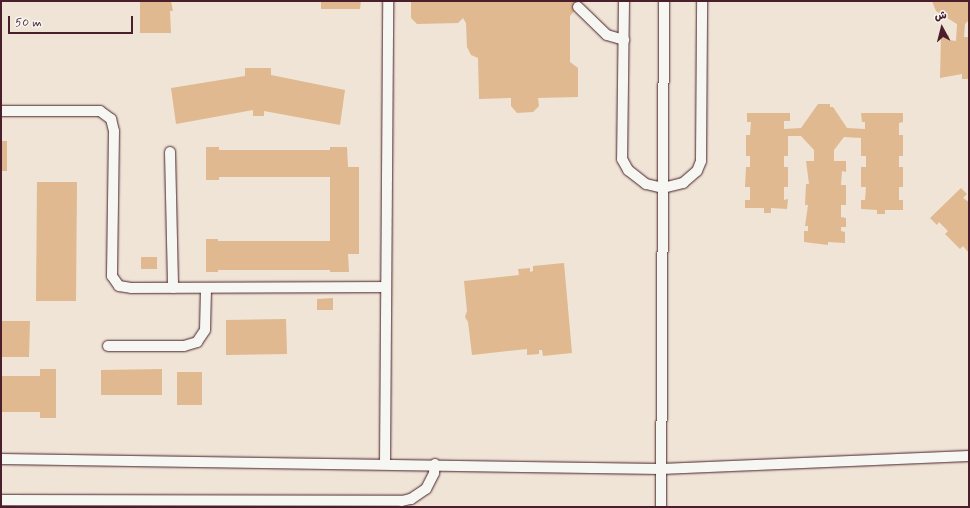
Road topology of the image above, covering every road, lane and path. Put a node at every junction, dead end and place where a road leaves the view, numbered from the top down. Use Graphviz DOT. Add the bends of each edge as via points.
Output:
graph roads {
  1 [pos="388,1"];
  2 [pos="624,1"];
  3 [pos="664,1"];
  4 [pos="702,1"];
  5 [pos="578,7"];
  6 [pos="624,40"];
  7 [pos="1,111"];
  8 [pos="170,152"];
  9 [pos="663,188"];
  10 [pos="386,287"];
  11 [pos="173,288"];
  12 [pos="206,288"];
  13 [pos="108,346"];
  14 [pos="969,456"];
  15 [pos="1,459"];
  16 [pos="385,464"];
  17 [pos="435,464"];
  18 [pos="661,469"];
  19 [pos="1,500"];
  20 [pos="29,503"];
  21 [pos="113,504"];
  22 [pos="661,507"];
  1 -- 10 [label="lane"];
  2 -- 6 [label="lane"];
  3 -- 9 [label="lane"];
  4 -- 9 [label="lane" via="702,161 697,171 683,183"];
  5 -- 6 [label="lane" via="607,35"];
  6 -- 9 [label="lane" via="622,159 628,170 646,184"];
  7 -- 11 [label="lane" via="100,111 110,119 114,131 112,276 119,286 125,288"];
  8 -- 11 [label="lane"];
  9 -- 18 [label="lane"];
  10 -- 12 [label="lane"];
  10 -- 16 [label="lane"];
  11 -- 12 [label="lane"];
  12 -- 13 [label="lane" via="205,330 197,342 184,346"];
  14 -- 18 [label="lane"];
  15 -- 16 [label="lane"];
  16 -- 17 [label="lane"];
  17 -- 18 [label="lane"];
  17 -- 21 [label="lane" via="434,473 426,489 411,499 402,501"];
  18 -- 22 [label="lane"];
  19 -- 20 [label="lane"];
  20 -- 21 [label="lane"];
}
